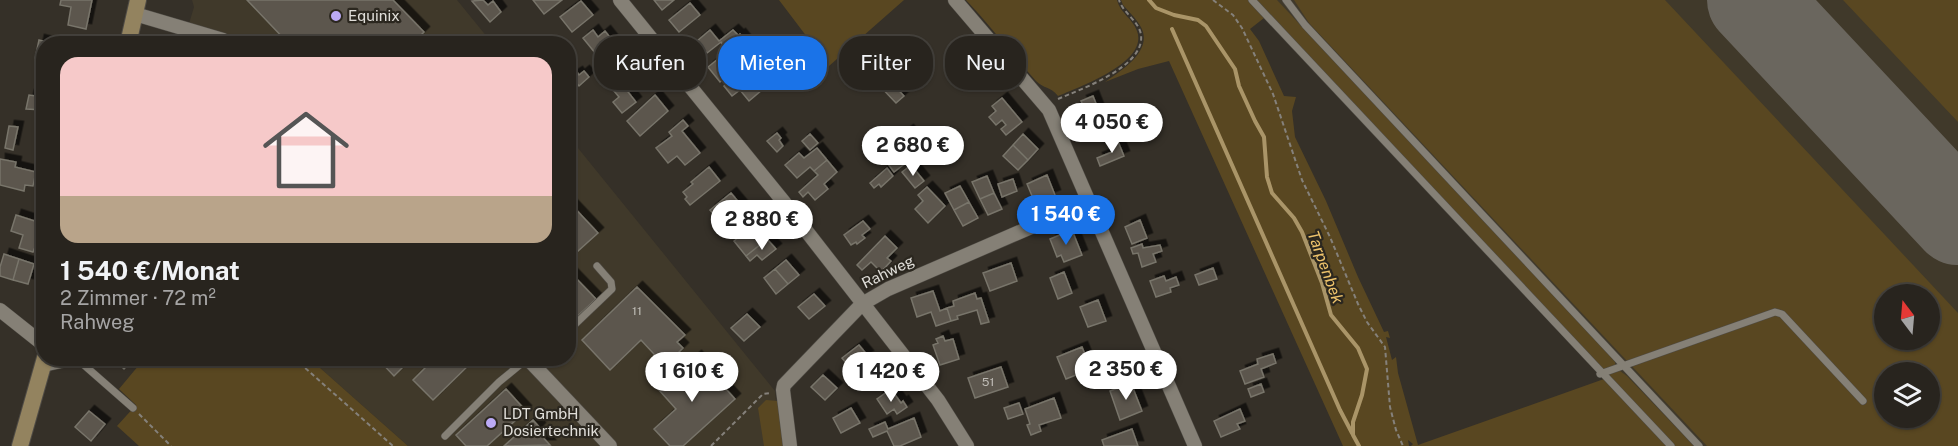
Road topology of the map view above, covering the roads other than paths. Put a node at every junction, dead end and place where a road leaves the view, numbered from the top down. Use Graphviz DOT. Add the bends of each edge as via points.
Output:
graph roads {
  1 [pos="620,0"];
  2 [pos="956,0"];
  3 [pos="1252,0"];
  4 [pos="1286,0"];
  5 [pos="136,7"];
  6 [pos="130,36"];
  7 [pos="212,36"];
  8 [pos="1089,202"];
  9 [pos="597,266"];
  10 [pos="861,304"];
  11 [pos="0,310"];
  12 [pos="576,323"];
  13 [pos="36,339"];
  14 [pos="43,366"];
  15 [pos="84,366"];
  16 [pos="522,366"];
  17 [pos="535,366"];
  18 [pos="1624,366"];
  19 [pos="1601,374"];
  20 [pos="1863,401"];
  21 [pos="133,408"];
  22 [pos="445,436"];
  23 [pos="606,444"];
  24 [pos="20,446"];
  25 [pos="790,446"];
  26 [pos="967,446"];
  27 [pos="1195,446"];
  28 [pos="1671,446"];
  29 [pos="1699,446"];
  1 -- 10 [label="street"];
  2 -- 8 [label="street" via="1045,104"];
  3 -- 19 [label="lane"];
  4 -- 18 [label="lane" via="1305,25"];
  5 -- 6 [label="main road"];
  5 -- 7 [label="street"];
  8 -- 10 [label="street, Rahweg"];
  8 -- 27 [label="street"];
  9 -- 12 [label="lane" via="612,282 612,289"];
  10 -- 25 [label="street, Rahweg" via="787,381 783,390"];
  10 -- 26 [label="street" via="938,400"];
  11 -- 13 [label="street"];
  14 -- 24 [label="main road"];
  15 -- 21 [label="lane"];
  16 -- 22 [label="lane" via="499,382"];
  17 -- 23 [label="street"];
  18 -- 19 [label="lane"];
  18 -- 20 [label="lane" via="1775,312 1782,314"];
  18 -- 29 [label="lane"];
  19 -- 28 [label="lane"];
}
